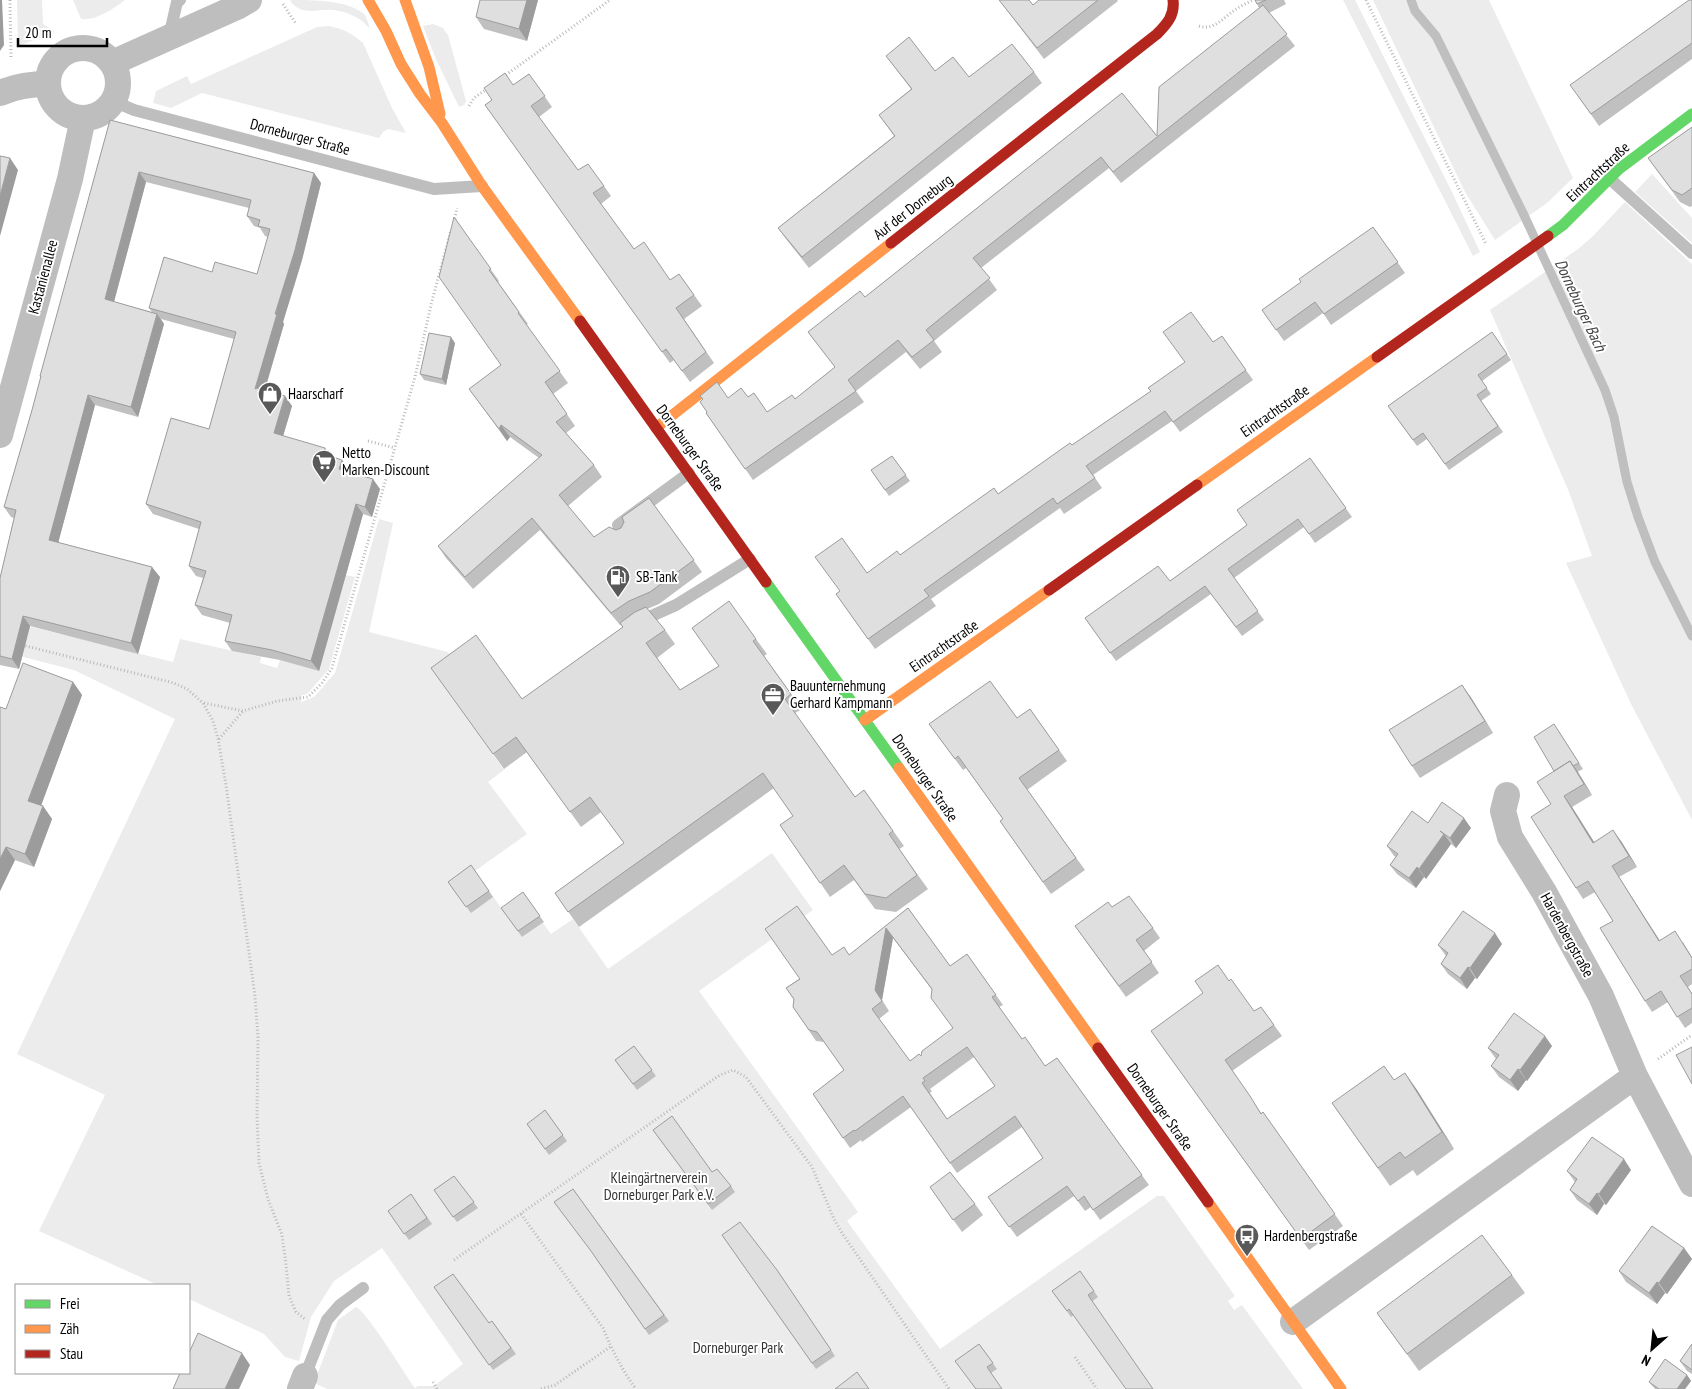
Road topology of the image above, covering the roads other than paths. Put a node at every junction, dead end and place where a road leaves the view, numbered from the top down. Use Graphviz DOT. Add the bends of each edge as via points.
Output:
graph roads {
  1 [pos="180,0"];
  2 [pos="249,0"];
  3 [pos="368,0"];
  4 [pos="405,0"];
  5 [pos="1172,0"];
  6 [pos="169,38"];
  7 [pos="112,63"];
  8 [pos="47,84"];
  9 [pos="8,90"];
  10 [pos="113,101"];
  11 [pos="1692,114"];
  12 [pos="83,118"];
  13 [pos="442,123"];
  14 [pos="1609,178"];
  15 [pos="482,186"];
  16 [pos="1692,253"];
  17 [pos="656,428"];
  18 [pos="0,434"];
  19 [pos="689,473"];
  20 [pos="624,534"];
  21 [pos="750,559"];
  22 [pos="626,630"];
  23 [pos="865,720"];
  24 [pos="1506,795"];
  25 [pos="1635,1076"];
  26 [pos="1692,1184"];
  27 [pos="363,1288"];
  28 [pos="1293,1322"];
  29 [pos="302,1382"];
  30 [pos="1341,1389"];
  1 -- 6 [label="lane"];
  2 -- 6 [label="street"];
  3 -- 13 [label="street, Dorneburger Straße" via="406,72"];
  4 -- 13 [label="street, Dorneburger Straße" via="427,60"];
  5 -- 17 [label="street, Auf der Dorneburg" via="1172,16 1146,43"];
  6 -- 7 [label="street"];
  7 -- 8 [label="street" via="96,50 76,48 58,57 48,74"];
  7 -- 10 [label="street" via="118,82"];
  8 -- 9 [label="street"];
  8 -- 12 [label="street" via="49,94 61,110"];
  10 -- 12 [label="street" via="107,109"];
  10 -- 15 [label="lane, Dorneburger Straße" via="134,110 434,190"];
  11 -- 14 [label="street, Eintrachtstraße"];
  12 -- 18 [label="street, Kastanienallee" via="70,179"];
  13 -- 15 [label="street, Dorneburger Straße"];
  14 -- 16 [label="lane"];
  14 -- 23 [label="street, Eintrachtstraße" via="1563,225"];
  15 -- 17 [label="street, Dorneburger Straße"];
  17 -- 19 [label="street, Dorneburger Straße"];
  19 -- 20 [label="lane" via="618,525"];
  19 -- 21 [label="street, Dorneburger Straße"];
  21 -- 22 [label="lane"];
  21 -- 23 [label="street, Dorneburger Straße"];
  23 -- 28 [label="street, Dorneburger Straße"];
  24 -- 25 [label="street, Hardenbergstraße" via="1503,811 1510,837 1601,996"];
  25 -- 26 [label="street, Hardenbergstraße"];
  25 -- 28 [label="street"];
  27 -- 29 [label="lane" via="340,1305 322,1328"];
  28 -- 30 [label="street, Dorneburger Straße"];
}
